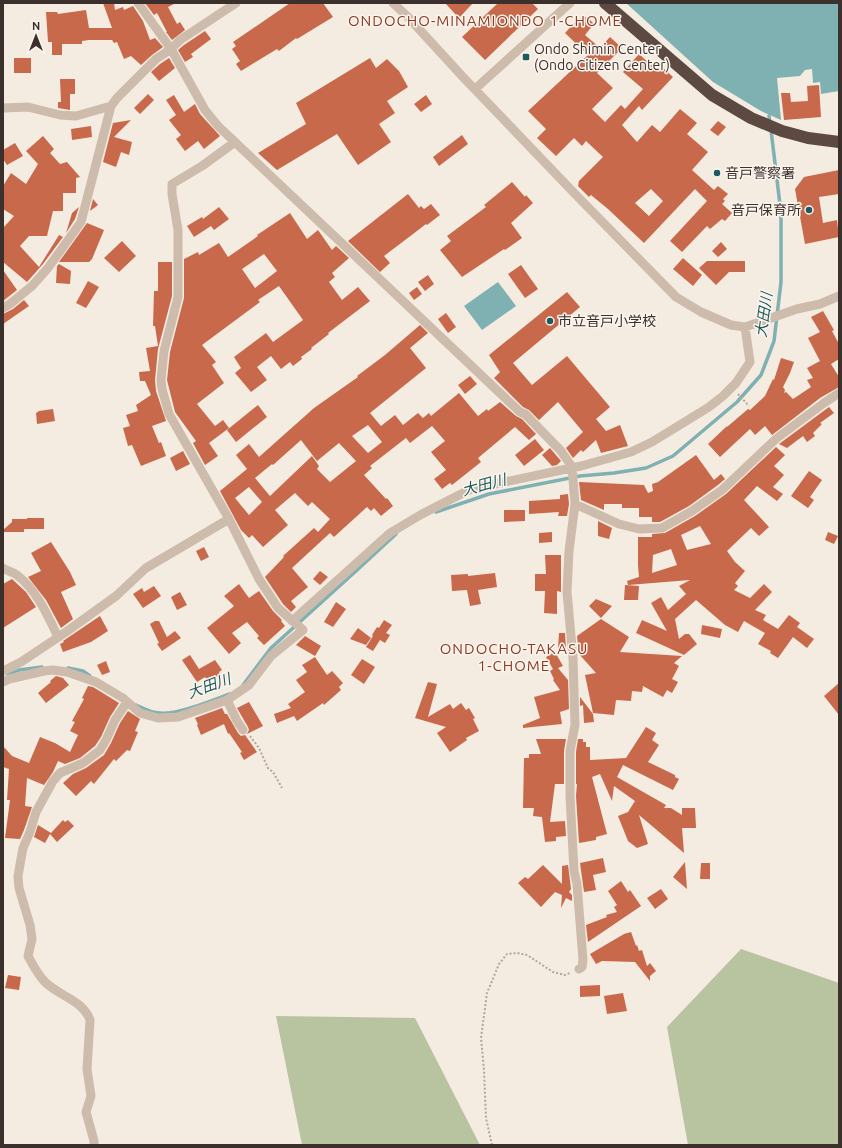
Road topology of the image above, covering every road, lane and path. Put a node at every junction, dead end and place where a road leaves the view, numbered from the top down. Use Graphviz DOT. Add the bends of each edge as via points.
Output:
graph roads {
  1 [pos="138,3"];
  2 [pos="236,3"];
  3 [pos="393,3"];
  4 [pos="570,3"];
  5 [pos="605,3"];
  6 [pos="171,49"];
  7 [pos="474,89"];
  8 [pos="111,106"];
  9 [pos="3,108"];
  10 [pos="235,142"];
  11 [pos="839,142"];
  12 [pos="839,296"];
  13 [pos="3,308"];
  14 [pos="745,327"];
  15 [pos="731,388"];
  16 [pos="839,393"];
  17 [pos="749,406"];
  18 [pos="572,467"];
  19 [pos="575,504"];
  20 [pos="229,519"];
  21 [pos="3,568"];
  22 [pos="292,621"];
  23 [pos="58,637"];
  24 [pos="3,671"];
  25 [pos="3,682"];
  26 [pos="227,700"];
  27 [pos="127,702"];
  28 [pos="243,730"];
  29 [pos="282,788"];
  30 [pos="579,969"];
  31 [pos="94,1145"];
  32 [pos="492,1145"];
  1 -- 6 [label="street"];
  2 -- 6 [label="street" via="180,40"];
  3 -- 7 [label="street"];
  4 -- 7 [label="street"];
  5 -- 11 [label="highway" via="712,95 751,118 782,131"];
  6 -- 8 [label="street" via="151,63"];
  6 -- 10 [label="street" via="205,110"];
  7 -- 14 [label="street" via="676,297 701,312 731,325"];
  8 -- 9 [label="street" via="76,116 28,107"];
  8 -- 13 [label="street" via="81,222 32,286"];
  10 -- 18 [label="street" via="525,414 561,451"];
  10 -- 20 [label="street" via="172,184 178,230 178,297 164,351 161,380 169,414"];
  12 -- 14 [label="street"];
  14 -- 15 [label="street" via="750,362"];
  15 -- 17 [label="path"];
  15 -- 18 [label="street" via="709,407 652,442 631,452"];
  16 -- 19 [label="street" via="777,438 722,490 662,528 639,529 626,526"];
  18 -- 19 [label="street"];
  18 -- 22 [label="street" via="471,489 422,514 390,532"];
  19 -- 30 [label="street" via="567,592 573,658 575,725 570,751 570,796 583,960"];
  20 -- 22 [label="street" via="264,588 278,608"];
  20 -- 23 [label="street" via="146,568 116,596"];
  21 -- 23 [label="street" via="15,573 38,596"];
  22 -- 26 [label="street" via="303,630 271,656 248,685"];
  23 -- 24 [label="street"];
  25 -- 27 [label="street" via="49,670 67,672 96,682"];
  26 -- 27 [label="street" via="178,717 158,718 140,713"];
  26 -- 28 [label="street"];
  27 -- 31 [label="street" via="100,750 82,763 60,773 53,781 39,804 23,848 18,876 32,939 28,956 46,983 76,1003 87,1013 90,1020 87,1069 90,1096 86,1112"];
  28 -- 29 [label="path" via="259,748"];
  30 -- 32 [label="path" via="565,975 553,972 527,955 517,953 508,954 499,964 487,994 480,1038 486,1118"];
}
